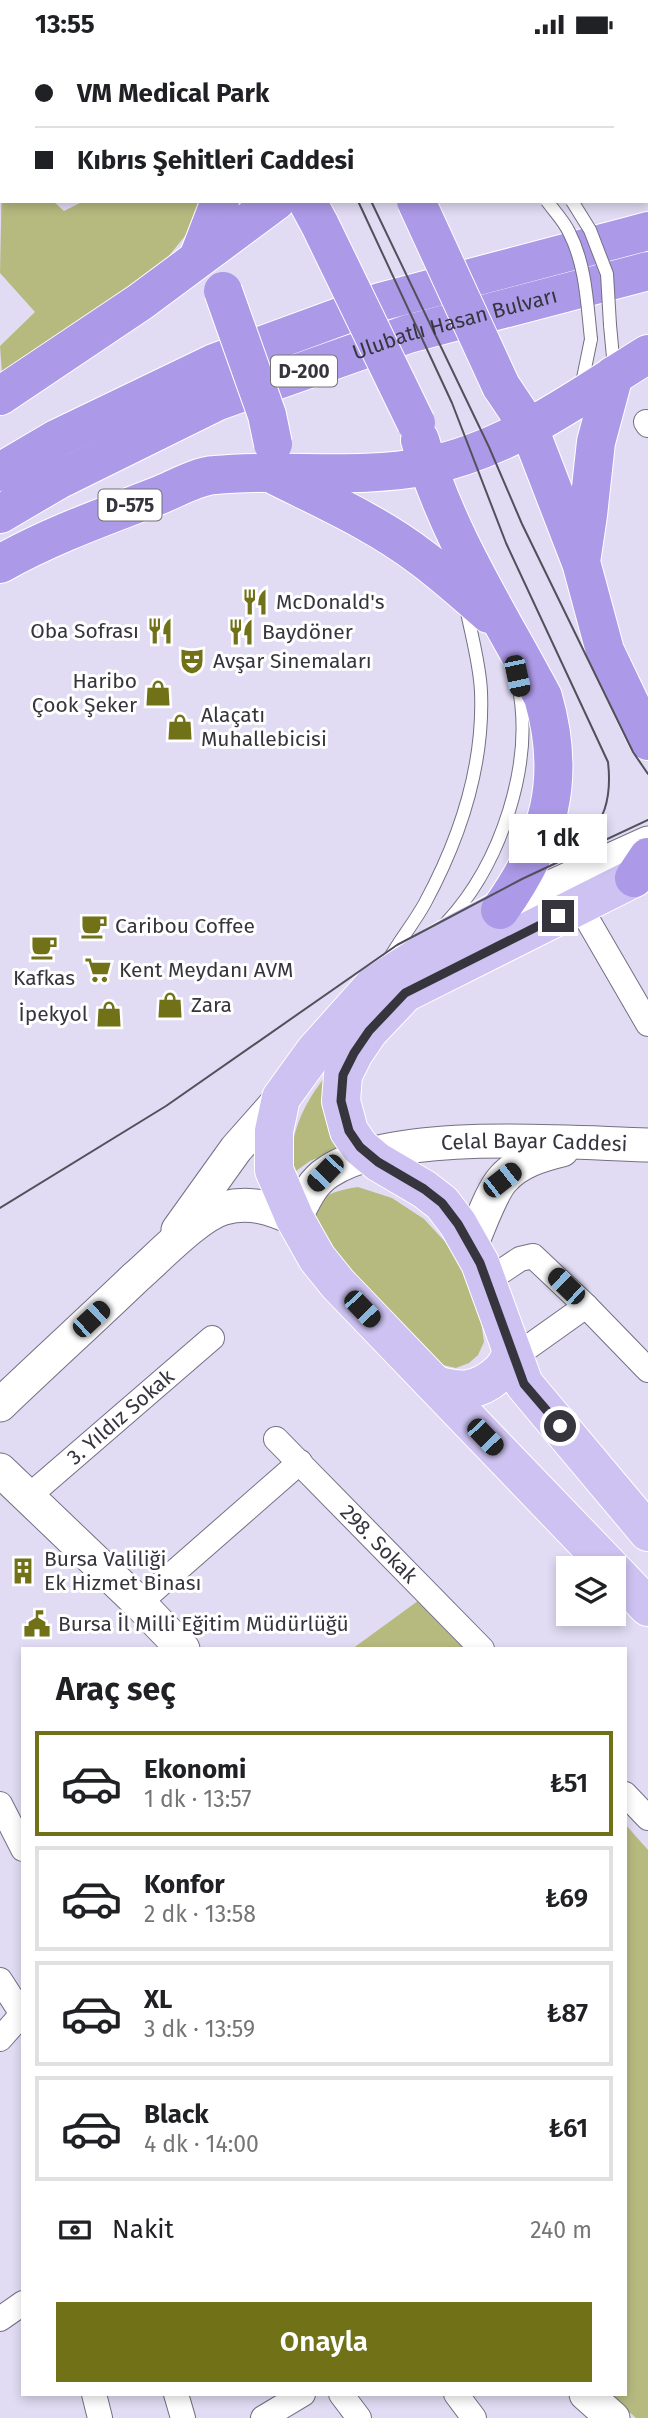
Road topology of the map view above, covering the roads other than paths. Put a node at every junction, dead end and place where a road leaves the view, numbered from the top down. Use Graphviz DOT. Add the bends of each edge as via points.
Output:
graph roads {
  1 [pos="219,203"];
  2 [pos="273,203"];
  3 [pos="417,203"];
  4 [pos="548,203"];
  5 [pos="573,203"];
  6 [pos="313,213"];
  7 [pos="648,231"];
  8 [pos="198,260"];
  9 [pos="648,271"];
  10 [pos="648,354"];
  11 [pos="614,375"];
  12 [pos="0,396"];
  13 [pos="579,399"];
  14 [pos="529,428"];
  15 [pos="270,458"];
  16 [pos="427,465"];
  17 [pos="0,472"];
  18 [pos="0,514"];
  19 [pos="452,527"];
  20 [pos="580,562"];
  21 [pos="0,564"];
  22 [pos="464,592"];
  23 [pos="507,629"];
  24 [pos="643,724"];
  25 [pos="648,843"];
  26 [pos="643,869"];
  27 [pos="579,905"];
  28 [pos="500,910"];
  29 [pos="408,964"];
  30 [pos="374,985"];
  31 [pos="648,1024"];
  32 [pos="281,1098"];
  33 [pos="589,1144"];
  34 [pos="648,1145"];
  35 [pos="364,1150"];
  36 [pos="295,1219"];
  37 [pos="163,1252"];
  38 [pos="479,1263"];
  39 [pos="586,1306"];
  40 [pos="212,1338"];
  41 [pos="512,1354"];
  42 [pos="648,1370"];
  43 [pos="436,1385"];
  44 [pos="0,1405"];
  45 [pos="276,1439"];
  46 [pos="300,1462"];
  47 [pos="0,1470"];
  48 [pos="29,1496"];
  49 [pos="648,1532"];
  50 [pos="600,1556"];
  51 [pos="626,1584"];
  52 [pos="139,1603"];
  53 [pos="648,1607"];
  54 [pos="181,1647"];
  55 [pos="480,1647"];
  56 [pos="627,1796"];
  57 [pos="0,1804"];
  58 [pos="648,1818"];
  59 [pos="21,1845"];
  60 [pos="0,1980"];
  61 [pos="21,2012"];
  62 [pos="21,2014"];
  63 [pos="0,2039"];
  64 [pos="21,2304"];
  65 [pos="0,2319"];
  66 [pos="94,2396"];
  67 [pos="177,2396"];
  68 [pos="300,2396"];
  69 [pos="342,2396"];
  70 [pos="458,2396"];
  71 [pos="588,2396"];
  72 [pos="275,2415"];
  73 [pos="100,2418"];
  74 [pos="183,2418"];
  75 [pos="359,2418"];
  76 [pos="474,2418"];
  77 [pos="614,2418"];
  1 -- 8 [label="highway"];
  2 -- 8 [label="highway"];
  3 -- 14 [label="highway, bridge" via="502,386"];
  4 -- 13 [label="lane, bridge" via="569,231 584,277 591,339"];
  5 -- 11 [label="lane, bridge" via="590,230 607,274"];
  6 -- 16 [label="highway, bridge" via="416,423"];
  7 -- 17 [label="highway, Ulubatlı Hasan Bulvarı / D-200" via="380,302 214,363 58,438"];
  8 -- 12 [label="highway"];
  8 -- 15 [label="highway, bridge" via="223,291 267,415"];
  9 -- 18 [label="highway, Ulubatlı Hasan Bulvarı / D-200" via="408,334 218,401"];
  10 -- 11 [label="highway"];
  11 -- 13 [label="highway"];
  11 -- 20 [label="highway" via="596,442"];
  13 -- 14 [label="highway"];
  14 -- 16 [label="highway, D-575" via="489,447"];
  14 -- 20 [label="highway"];
  15 -- 16 [label="highway, D-575" via="382,472"];
  15 -- 21 [label="highway, D-575" via="106,514"];
  15 -- 22 [label="highway" via="400,543"];
  16 -- 19 [label="highway"];
  19 -- 22 [label="lane"];
  19 -- 23 [label="highway"];
  20 -- 24 [label="highway" via="605,651"];
  22 -- 23 [label="highway"];
  22 -- 30 [label="lane" via="481,690 480,737 468,803 425,904"];
  23 -- 28 [label="highway" via="543,697 555,773 535,852"];
  23 -- 29 [label="lane" via="522,700 523,755 509,811 488,863 456,912"];
  25 -- 28 [label="main road"];
  26 -- 27 [label="main road"];
  27 -- 31 [label="street"];
  27 -- 35 [label="main road" via="405,993 369,1031 343,1075 341,1101 349,1131"];
  28 -- 29 [label="main road"];
  29 -- 30 [label="main road"];
  30 -- 32 [label="main road" via="315,1051"];
  32 -- 36 [label="main road" via="274,1131 274,1170"];
  32 -- 37 [label="main road" via="236,1149"];
  33 -- 34 [label="main road, Celal Bayar Caddesi"];
  33 -- 35 [label="main road, Celal Bayar Caddesi" via="513,1142"];
  33 -- 38 [label="main road" via="541,1155 502,1180"];
  35 -- 36 [label="main road, Celal Bayar Caddesi" via="325,1173 309,1190"];
  35 -- 38 [label="main road" via="442,1203"];
  36 -- 37 [label="main road" via="255,1204 220,1209"];
  36 -- 43 [label="main road" via="338,1284"];
  37 -- 44 [label="main road"];
  38 -- 39 [label="street" via="533,1256"];
  38 -- 41 [label="main road"];
  39 -- 41 [label="street"];
  39 -- 42 [label="street"];
  40 -- 48 [label="street, 3. Yıldız Sokak"];
  41 -- 43 [label="main road" via="501,1372 482,1384 469,1389"];
  41 -- 49 [label="main road" via="524,1384"];
  43 -- 50 [label="main road"];
  45 -- 46 [label="street, 298. Sokak"];
  46 -- 52 [label="street"];
  46 -- 55 [label="street, 298. Sokak"];
  47 -- 48 [label="main road"];
  48 -- 52 [label="main road"];
  51 -- 53 [label="main road"];
  52 -- 54 [label="main road"];
  56 -- 58 [label="street"];
  57 -- 59 [label="street"];
  60 -- 61 [label="street"];
  62 -- 63 [label="street"];
  64 -- 65 [label="street"];
  66 -- 73 [label="street"];
  67 -- 74 [label="street"];
  68 -- 72 [label="street"];
  69 -- 75 [label="street"];
  70 -- 76 [label="street"];
  71 -- 77 [label="main road"];
}
